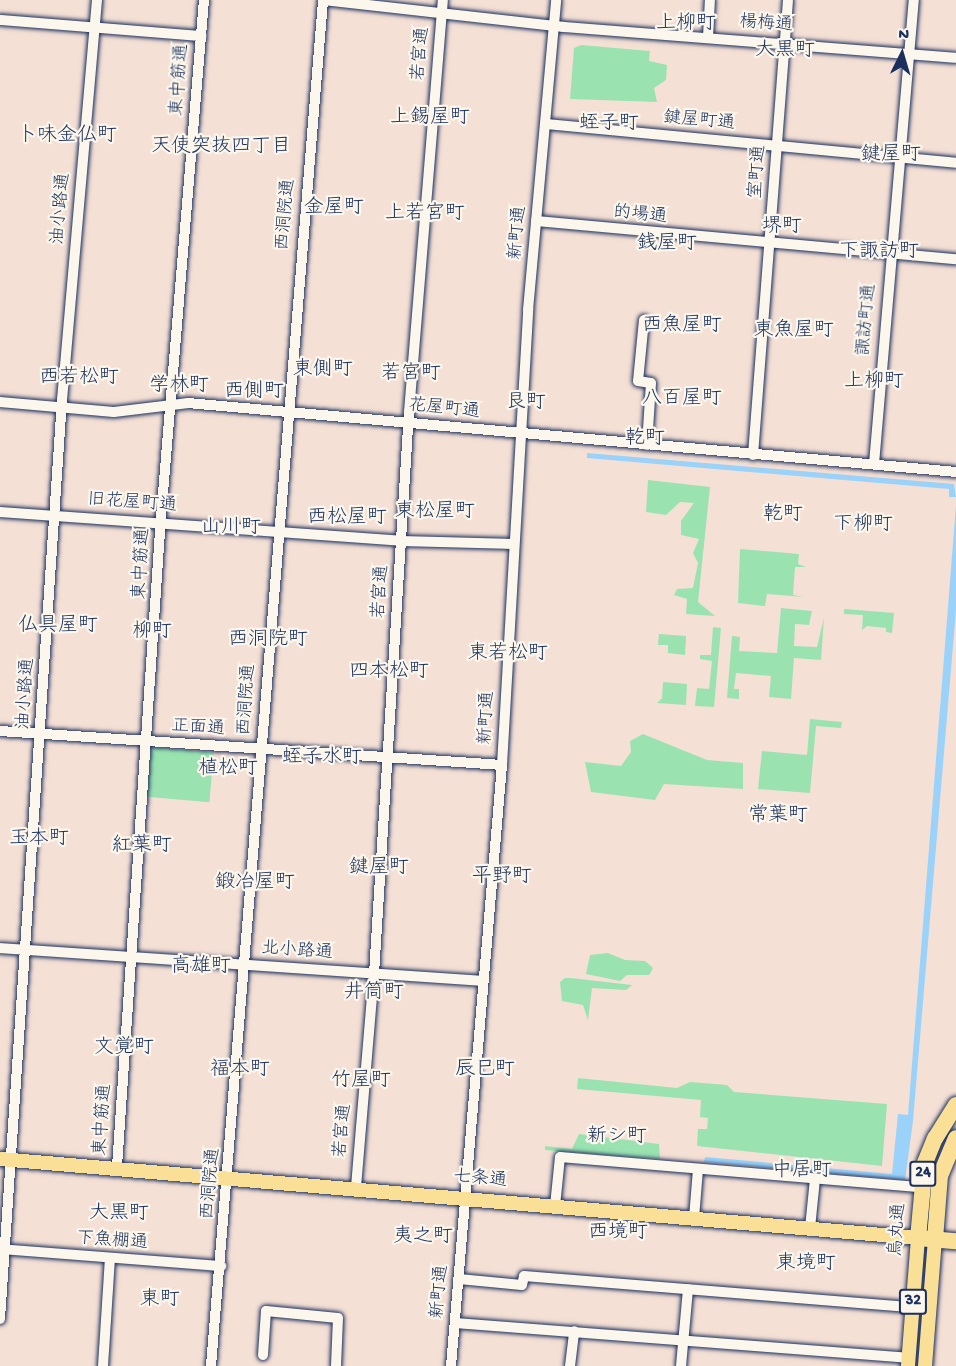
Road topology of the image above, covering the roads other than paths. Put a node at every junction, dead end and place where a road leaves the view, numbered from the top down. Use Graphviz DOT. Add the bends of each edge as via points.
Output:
graph roads {
  1 [pos="97,0"];
  2 [pos="204,0"];
  3 [pos="323,0"];
  4 [pos="443,0"];
  5 [pos="556,0"];
  6 [pos="710,0"];
  7 [pos="788,0"];
  8 [pos="914,0"];
  9 [pos="442,12"];
  10 [pos="0,20"];
  11 [pos="554,25"];
  12 [pos="95,27"];
  13 [pos="201,36"];
  14 [pos="708,37"];
  15 [pos="786,42"];
  16 [pos="909,54"];
  17 [pos="956,58"];
  18 [pos="546,124"];
  19 [pos="777,146"];
  20 [pos="898,157"];
  21 [pos="956,163"];
  22 [pos="536,221"];
  23 [pos="770,244"];
  24 [pos="890,253"];
  25 [pos="956,259"];
  26 [pos="644,320"];
  27 [pos="0,402"];
  28 [pos="172,404"];
  29 [pos="62,408"];
  30 [pos="288,411"];
  31 [pos="410,423"];
  32 [pos="521,434"];
  33 [pos="647,445"];
  34 [pos="753,454"];
  35 [pos="874,464"];
  36 [pos="956,472"];
  37 [pos="0,512"];
  38 [pos="56,515"];
  39 [pos="162,523"];
  40 [pos="278,532"];
  41 [pos="401,541"];
  42 [pos="513,544"];
  43 [pos="0,731"];
  44 [pos="41,733"];
  45 [pos="147,742"];
  46 [pos="261,750"];
  47 [pos="388,759"];
  48 [pos="502,765"];
  49 [pos="0,948"];
  50 [pos="26,949"];
  51 [pos="133,957"];
  52 [pos="246,965"];
  53 [pos="374,974"];
  54 [pos="483,981"];
  55 [pos="956,1105"];
  56 [pos="956,1138"];
  57 [pos="5,1160"];
  58 [pos="117,1167"];
  59 [pos="698,1169"];
  60 [pos="229,1176"];
  61 [pos="815,1179"];
  62 [pos="356,1187"];
  63 [pos="921,1187"];
  64 [pos="465,1198"];
  65 [pos="555,1206"];
  66 [pos="694,1218"];
  67 [pos="810,1228"];
  68 [pos="918,1238"];
  69 [pos="935,1239"];
  70 [pos="956,1241"];
  71 [pos="2,1250"];
  72 [pos="110,1258"];
  73 [pos="221,1266"];
  74 [pos="459,1279"];
  75 [pos="688,1289"];
  76 [pos="912,1307"];
  77 [pos="0,1319"];
  78 [pos="454,1323"];
  79 [pos="574,1331"];
  80 [pos="683,1340"];
  81 [pos="263,1355"];
  82 [pos="908,1362"];
  83 [pos="103,1366"];
  84 [pos="211,1366"];
  85 [pos="336,1366"];
  86 [pos="451,1366"];
  87 [pos="570,1366"];
  88 [pos="681,1366"];
  89 [pos="925,1366"];
  1 -- 12 [label="street, 油小路通"];
  2 -- 13 [label="street, 東中筋通"];
  3 -- 9 [label="street, 楊梅通"];
  3 -- 30 [label="street, 西洞院通"];
  4 -- 9 [label="street, 若宮通"];
  5 -- 11 [label="street, 新町通"];
  6 -- 14 [label="street"];
  7 -- 15 [label="street, 室町通"];
  8 -- 16 [label="street, 諏訪町通"];
  9 -- 11 [label="street, 楊梅通"];
  9 -- 31 [label="street, 若宮通"];
  10 -- 12 [label="street"];
  11 -- 14 [label="street, 楊梅通"];
  11 -- 18 [label="street, 新町通"];
  12 -- 13 [label="street"];
  12 -- 29 [label="street, 油小路通"];
  13 -- 28 [label="street, 東中筋通"];
  14 -- 15 [label="street, 楊梅通"];
  15 -- 16 [label="street, 楊梅通"];
  15 -- 19 [label="street, 室町通"];
  16 -- 17 [label="street, 楊梅通"];
  16 -- 20 [label="street, 諏訪町通"];
  18 -- 19 [label="street, 鍵屋町通"];
  18 -- 22 [label="street, 新町通"];
  19 -- 20 [label="street, 鍵屋町通"];
  19 -- 23 [label="street, 室町通"];
  20 -- 21 [label="street, 鍵屋町通"];
  20 -- 24 [label="street, 諏訪町通"];
  22 -- 23 [label="street, 的場通"];
  22 -- 32 [label="street, 新町通"];
  23 -- 24 [label="street, 的場通"];
  23 -- 34 [label="street, 室町通"];
  24 -- 25 [label="street, 的場通"];
  24 -- 35 [label="street, 諏訪町通"];
  26 -- 33 [label="street" via="638,381 651,383"];
  27 -- 29 [label="street, 花屋町通"];
  28 -- 29 [label="street, 花屋町通" via="114,412"];
  28 -- 30 [label="street, 花屋町通"];
  28 -- 39 [label="street, 東中筋通"];
  29 -- 38 [label="street, 油小路通"];
  30 -- 31 [label="street, 花屋町通"];
  30 -- 40 [label="street, 西洞院通"];
  31 -- 32 [label="street, 花屋町通"];
  31 -- 41 [label="street, 若宮通"];
  32 -- 33 [label="street, 花屋町通"];
  32 -- 42 [label="street, 新町通"];
  33 -- 34 [label="street, 花屋町通"];
  34 -- 35 [label="street, 花屋町通"];
  35 -- 36 [label="street, 花屋町通"];
  37 -- 38 [label="street, 旧花屋町通"];
  38 -- 39 [label="street, 旧花屋町通"];
  38 -- 44 [label="street, 油小路通"];
  39 -- 40 [label="street, 旧花屋町通"];
  39 -- 45 [label="street, 東中筋通"];
  40 -- 41 [label="street, 旧花屋町通"];
  40 -- 46 [label="street, 西洞院通"];
  41 -- 42 [label="street, 旧花屋町通"];
  41 -- 47 [label="street, 若宮通"];
  42 -- 48 [label="street, 新町通"];
  43 -- 44 [label="street, 正面通"];
  44 -- 45 [label="street, 正面通"];
  44 -- 50 [label="street, 油小路通"];
  45 -- 46 [label="street, 正面通"];
  45 -- 51 [label="street, 東中筋通"];
  46 -- 47 [label="street, 正面通"];
  46 -- 52 [label="street, 西洞院通"];
  47 -- 48 [label="street, 正面通"];
  47 -- 53 [label="street, 若宮通"];
  48 -- 54 [label="street, 新町通"];
  49 -- 50 [label="street, 北小路通"];
  50 -- 51 [label="street, 北小路通"];
  50 -- 57 [label="street, 油小路通"];
  51 -- 52 [label="street, 北小路通"];
  51 -- 58 [label="street, 東中筋通"];
  52 -- 53 [label="street, 北小路通"];
  52 -- 60 [label="street, 西洞院通"];
  53 -- 54 [label="street, 北小路通"];
  53 -- 62 [label="street, 若宮通"];
  54 -- 64 [label="street, 新町通"];
  55 -- 63 [label="highway, 烏丸通 / 24" via="935,1138"];
  56 -- 69 [label="highway, 烏丸通 / 24" via="940,1176"];
  57 -- 58 [label="main road, 七条通"];
  57 -- 71 [label="street, 油小路通"];
  58 -- 60 [label="main road, 七条通"];
  59 -- 61 [label="street"];
  59 -- 65 [label="street" via="560,1157"];
  59 -- 66 [label="street"];
  60 -- 62 [label="main road, 七条通"];
  60 -- 73 [label="street, 西洞院通"];
  61 -- 63 [label="street"];
  61 -- 67 [label="street"];
  62 -- 64 [label="main road, 七条通"];
  63 -- 68 [label="highway, 烏丸通 / 24"];
  64 -- 65 [label="main road, 七条通"];
  64 -- 74 [label="street, 新町通"];
  65 -- 66 [label="main road, 七条通"];
  66 -- 67 [label="main road, 七条通"];
  67 -- 68 [label="main road, 七条通"];
  68 -- 69 [label="highway, 七条通"];
  68 -- 76 [label="main road, 烏丸通 / 32"];
  69 -- 70 [label="highway, 七条通"];
  69 -- 89 [label="main road, 烏丸通 / 32"];
  71 -- 72 [label="street, 下魚棚通"];
  71 -- 77 [label="street, 油小路通"];
  72 -- 73 [label="street, 下魚棚通"];
  72 -- 83 [label="street"];
  73 -- 84 [label="street, 西洞院通"];
  74 -- 75 [label="street" via="522,1285 524,1276"];
  74 -- 78 [label="street, 新町通"];
  75 -- 76 [label="street"];
  75 -- 80 [label="street"];
  76 -- 82 [label="main road, 烏丸通 / 32"];
  78 -- 79 [label="street"];
  78 -- 86 [label="street, 新町通"];
  79 -- 80 [label="street"];
  79 -- 87 [label="street"];
  80 -- 82 [label="street"];
  80 -- 88 [label="street"];
  81 -- 85 [label="street" via="266,1311 338,1318"];
}
